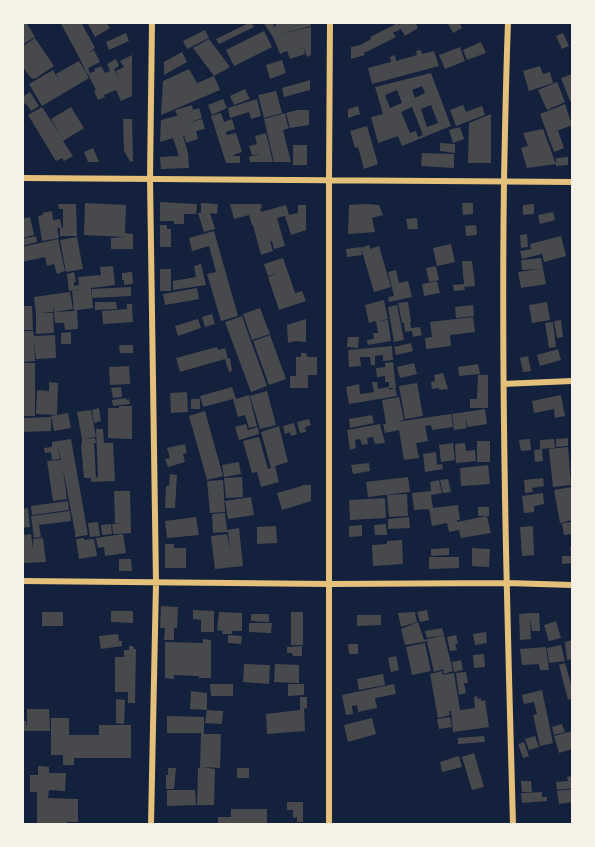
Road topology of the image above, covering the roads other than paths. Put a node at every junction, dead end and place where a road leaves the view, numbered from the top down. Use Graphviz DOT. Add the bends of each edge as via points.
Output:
graph roads {
  1 [pos="152,22"];
  2 [pos="330,22"];
  3 [pos="508,22"];
  4 [pos="22,178"];
  5 [pos="150,178"];
  6 [pos="329,181"];
  7 [pos="504,182"];
  8 [pos="573,182"];
  9 [pos="573,381"];
  10 [pos="504,384"];
  11 [pos="22,581"];
  12 [pos="156,583"];
  13 [pos="506,583"];
  14 [pos="329,584"];
  15 [pos="573,585"];
  16 [pos="151,825"];
  17 [pos="329,825"];
  18 [pos="513,825"];
  1 -- 5 [label="street"];
  2 -- 6 [label="street"];
  3 -- 7 [label="street"];
  4 -- 5 [label="street"];
  5 -- 6 [label="street"];
  5 -- 12 [label="street"];
  6 -- 7 [label="street"];
  6 -- 14 [label="street"];
  7 -- 8 [label="street"];
  7 -- 10 [label="street"];
  9 -- 10 [label="street"];
  10 -- 13 [label="street"];
  11 -- 12 [label="street"];
  12 -- 14 [label="street"];
  12 -- 16 [label="street"];
  13 -- 14 [label="street"];
  13 -- 15 [label="street"];
  13 -- 18 [label="street"];
  14 -- 17 [label="street"];
}
